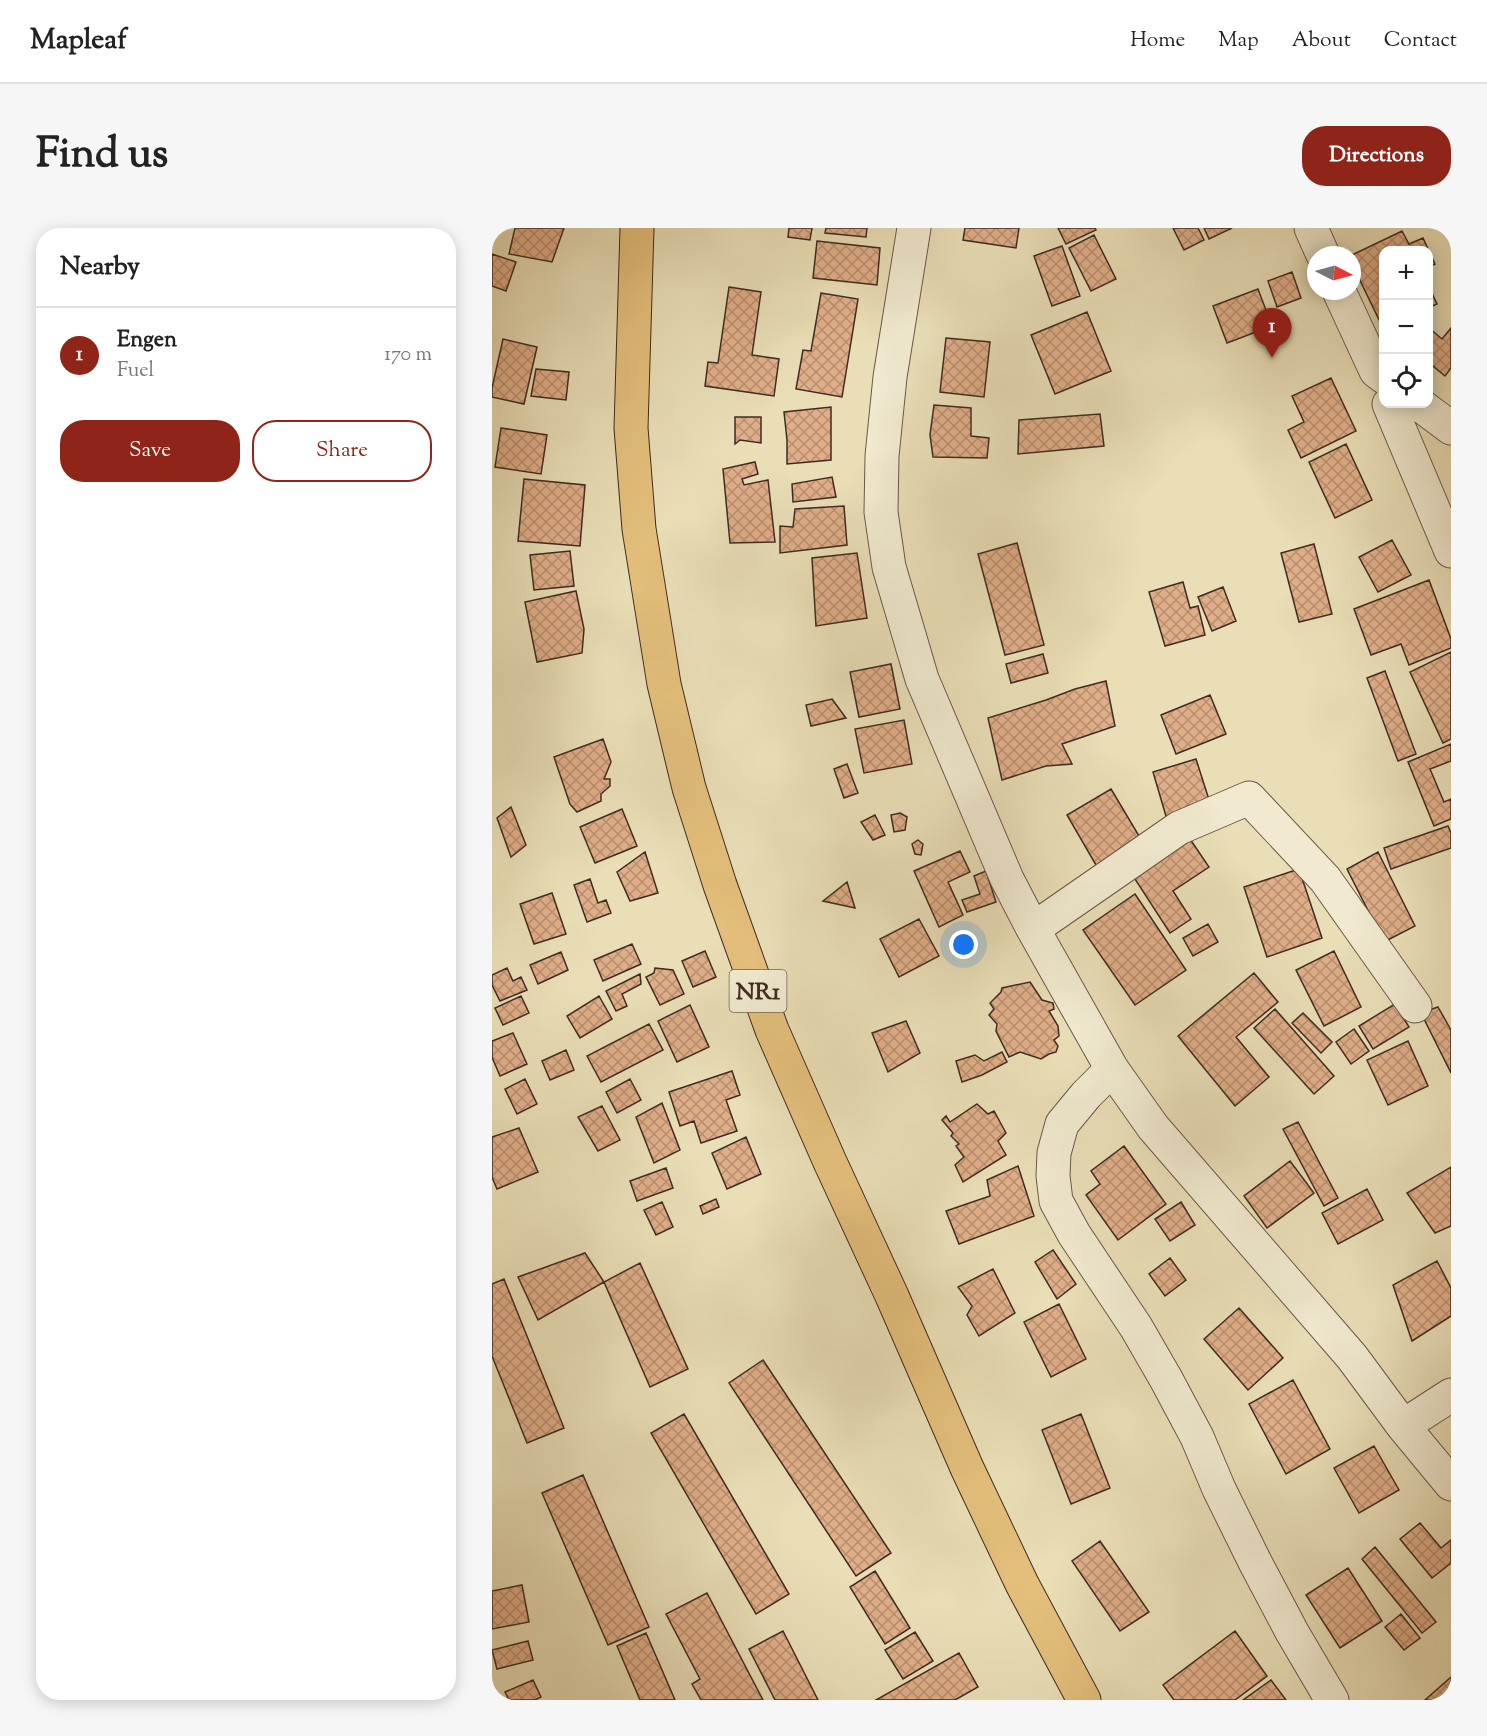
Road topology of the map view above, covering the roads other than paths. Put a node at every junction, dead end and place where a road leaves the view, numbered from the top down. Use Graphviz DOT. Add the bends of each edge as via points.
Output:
graph roads {
  1 [pos="637,228"];
  2 [pos="914,228"];
  3 [pos="1311,228"];
  4 [pos="1319,246"];
  5 [pos="1343,300"];
  6 [pos="1379,375"];
  7 [pos="1391,408"];
  8 [pos="1424,408"];
  9 [pos="1451,428"];
  10 [pos="1451,551"];
  11 [pos="1033,929"];
  12 [pos="1414,1006"];
  13 [pos="1112,1069"];
  14 [pos="1451,1395"];
  15 [pos="1404,1426"];
  16 [pos="1451,1484"];
  17 [pos="1084,1700"];
  18 [pos="1332,1700"];
  1 -- 17 [label="highway, NR1" via="631,428 639,529 664,684 689,788 772,1030 972,1479"];
  2 -- 11 [label="street" via="890,377 882,456 881,512 889,567 922,679 1007,879"];
  3 -- 4 [label="street"];
  5 -- 6 [label="street"];
  7 -- 10 [label="street"];
  8 -- 9 [label="street"];
  11 -- 12 [label="street" via="1179,828 1249,798 1325,879"];
  11 -- 13 [label="street"];
  13 -- 15 [label="street" via="1153,1127 1352,1357"];
  13 -- 18 [label="street" via="1062,1124 1054,1153 1056,1201 1166,1379 1255,1562"];
  14 -- 15 [label="street"];
  15 -- 16 [label="street"];
}
